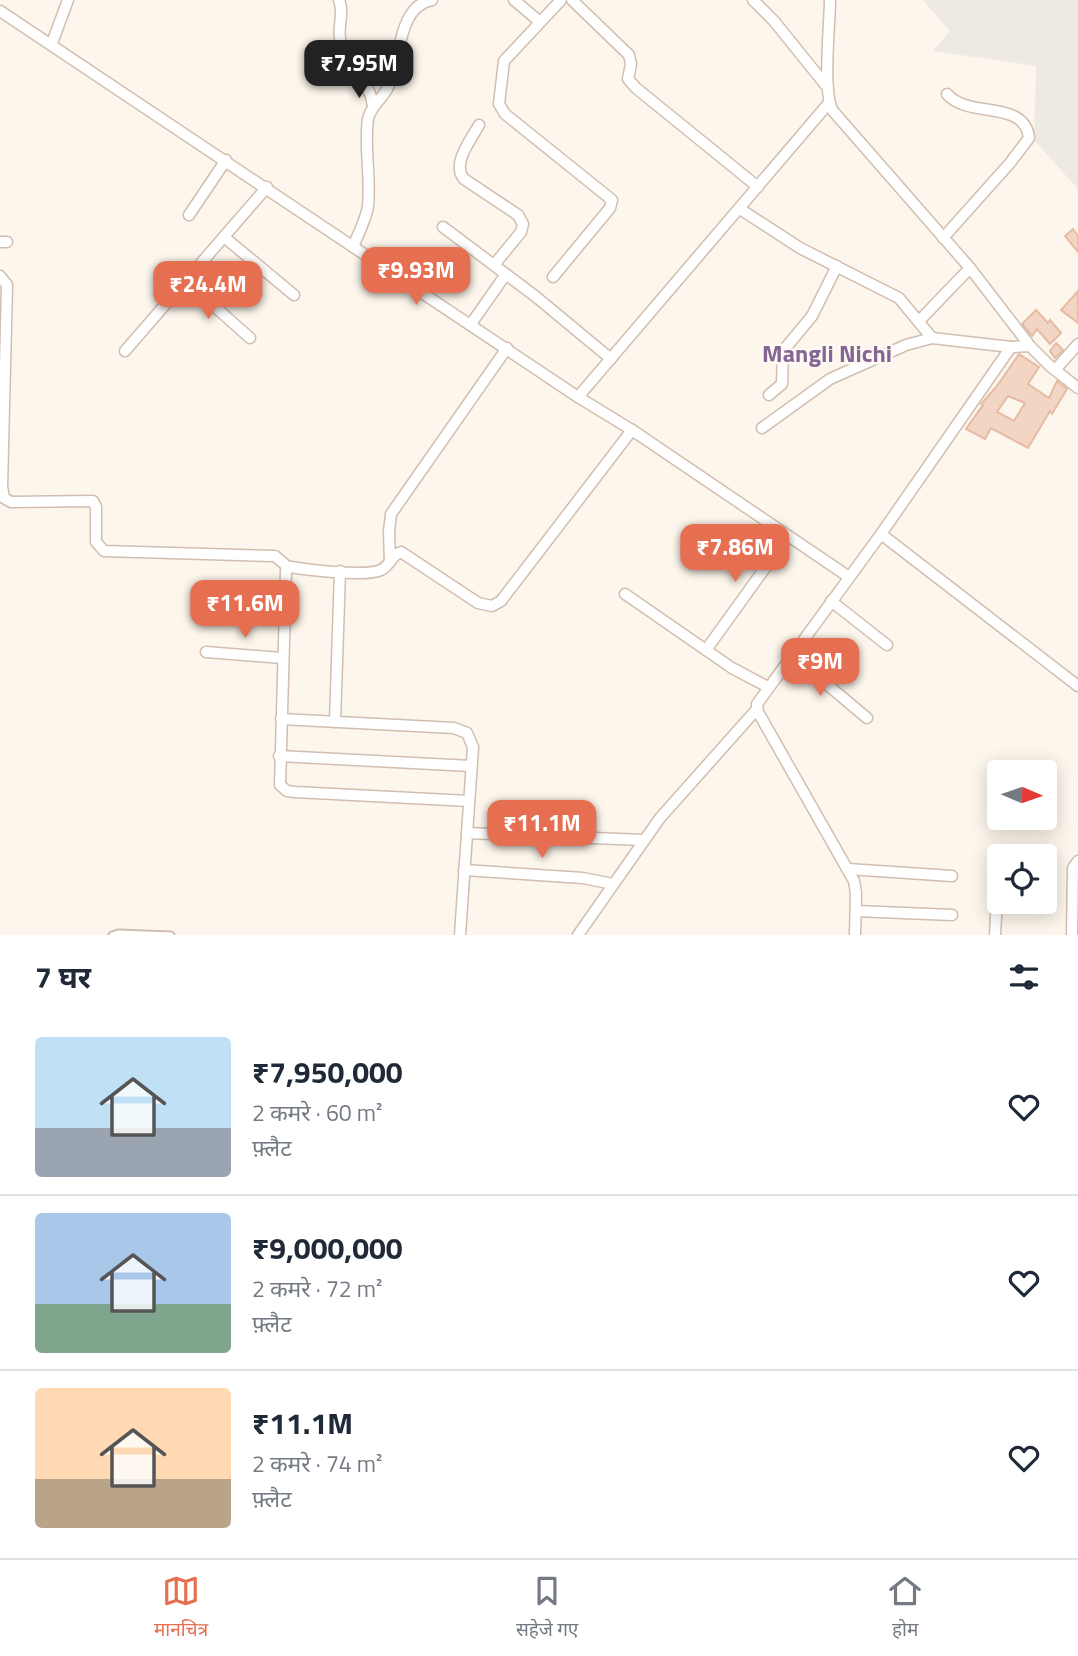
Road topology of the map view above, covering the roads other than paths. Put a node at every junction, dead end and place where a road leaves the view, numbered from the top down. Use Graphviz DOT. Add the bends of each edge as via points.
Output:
graph roads {
  1 [pos="68,0"];
  2 [pos="339,0"];
  3 [pos="432,0"];
  4 [pos="513,0"];
  5 [pos="561,0"];
  6 [pos="572,0"];
  7 [pos="753,0"];
  8 [pos="830,0"];
  9 [pos="0,10"];
  10 [pos="540,22"];
  11 [pos="52,43"];
  12 [pos="828,88"];
  13 [pos="947,94"];
  14 [pos="828,104"];
  15 [pos="373,106"];
  16 [pos="479,125"];
  17 [pos="226,160"];
  18 [pos="267,187"];
  19 [pos="758,187"];
  20 [pos="740,209"];
  21 [pos="189,215"];
  22 [pos="443,227"];
  23 [pos="224,237"];
  24 [pos="943,238"];
  25 [pos="353,247"];
  26 [pos="494,265"];
  27 [pos="837,266"];
  28 [pos="970,268"];
  29 [pos="506,274"];
  30 [pos="0,276"];
  31 [pos="553,277"];
  32 [pos="186,281"];
  33 [pos="294,295"];
  34 [pos="4,313"];
  35 [pos="919,321"];
  36 [pos="471,324"];
  37 [pos="250,338"];
  38 [pos="932,338"];
  39 [pos="1078,344"];
  40 [pos="1030,346"];
  41 [pos="1011,347"];
  42 [pos="3,348"];
  43 [pos="507,348"];
  44 [pos="125,351"];
  45 [pos="611,359"];
  46 [pos="1055,370"];
  47 [pos="1078,388"];
  48 [pos="769,395"];
  49 [pos="579,397"];
  50 [pos="762,428"];
  51 [pos="632,430"];
  52 [pos="3,502"];
  53 [pos="881,534"];
  54 [pos="788,536"];
  55 [pos="390,562"];
  56 [pos="288,567"];
  57 [pos="340,571"];
  58 [pos="849,577"];
  59 [pos="625,594"];
  60 [pos="831,601"];
  61 [pos="887,645"];
  62 [pos="706,650"];
  63 [pos="206,652"];
  64 [pos="792,655"];
  65 [pos="282,658"];
  66 [pos="1078,686"];
  67 [pos="768,687"];
  68 [pos="757,709"];
  69 [pos="867,718"];
  70 [pos="281,719"];
  71 [pos="335,722"];
  72 [pos="279,755"];
  73 [pos="471,766"];
  74 [pos="469,801"];
  75 [pos="467,833"];
  76 [pos="644,840"];
  77 [pos="1078,861"];
  78 [pos="848,869"];
  79 [pos="464,870"];
  80 [pos="952,876"];
  81 [pos="613,884"];
  82 [pos="1075,899"];
  83 [pos="856,911"];
  84 [pos="996,914"];
  85 [pos="952,915"];
  86 [pos="111,935"];
  87 [pos="171,935"];
  88 [pos="460,935"];
  89 [pos="578,935"];
  90 [pos="855,935"];
  91 [pos="995,935"];
  92 [pos="1072,935"];
  1 -- 11 [label="street"];
  2 -- 15 [label="street" via="340,41 370,91"];
  3 -- 15 [label="street" via="412,10 390,84"];
  4 -- 10 [label="street"];
  5 -- 10 [label="street"];
  6 -- 19 [label="street" via="629,55 628,79 636,88"];
  7 -- 12 [label="street"];
  8 -- 12 [label="street"];
  9 -- 11 [label="street"];
  10 -- 31 [label="street" via="504,61 499,108 612,202"];
  11 -- 17 [label="street"];
  12 -- 14 [label="street"];
  13 -- 24 [label="street" via="962,106 1015,116 1029,138"];
  14 -- 19 [label="street"];
  14 -- 24 [label="street"];
  15 -- 25 [label="street" via="368,121 368,205"];
  16 -- 26 [label="street" via="458,172 518,215 523,224"];
  17 -- 18 [label="street"];
  17 -- 21 [label="street"];
  18 -- 23 [label="street"];
  18 -- 25 [label="street"];
  19 -- 20 [label="street"];
  20 -- 27 [label="street" via="789,242"];
  20 -- 45 [label="street"];
  22 -- 26 [label="street"];
  23 -- 32 [label="street"];
  23 -- 33 [label="street"];
  24 -- 28 [label="street"];
  25 -- 36 [label="street"];
  26 -- 29 [label="street"];
  27 -- 35 [label="street" via="899,298"];
  27 -- 48 [label="street" via="813,316 783,351 782,384"];
  28 -- 35 [label="street"];
  28 -- 40 [label="street"];
  29 -- 36 [label="street"];
  29 -- 45 [label="street"];
  30 -- 34 [label="street" via="7,285"];
  32 -- 37 [label="street"];
  32 -- 44 [label="street"];
  34 -- 42 [label="street"];
  35 -- 38 [label="street"];
  36 -- 43 [label="street"];
  38 -- 41 [label="street"];
  38 -- 50 [label="street" via="830,379"];
  39 -- 46 [label="street"];
  40 -- 41 [label="street"];
  40 -- 46 [label="street"];
  41 -- 53 [label="street"];
  42 -- 52 [label="street"];
  43 -- 49 [label="street"];
  43 -- 55 [label="street" via="395,508 389,531"];
  45 -- 49 [label="street"];
  46 -- 47 [label="street"];
  49 -- 51 [label="street"];
  51 -- 54 [label="street"];
  51 -- 55 [label="street" via="496,604 478,603 405,553 397,553"];
  52 -- 56 [label="street" via="93,501 96,542 104,551 275,556"];
  53 -- 58 [label="street"];
  53 -- 66 [label="street"];
  54 -- 58 [label="street"];
  54 -- 62 [label="street"];
  55 -- 57 [label="street" via="376,572"];
  56 -- 57 [label="street"];
  56 -- 65 [label="street"];
  57 -- 71 [label="street"];
  58 -- 60 [label="street"];
  59 -- 62 [label="street"];
  60 -- 61 [label="street"];
  60 -- 64 [label="street"];
  62 -- 67 [label="street"];
  63 -- 65 [label="street"];
  64 -- 67 [label="street"];
  64 -- 69 [label="street"];
  65 -- 70 [label="street"];
  67 -- 68 [label="street"];
  68 -- 76 [label="street"];
  68 -- 78 [label="street"];
  70 -- 71 [label="street"];
  70 -- 72 [label="street"];
  71 -- 73 [label="street" via="461,729 470,738"];
  72 -- 73 [label="street"];
  72 -- 74 [label="street" via="280,785 287,791"];
  73 -- 74 [label="street"];
  74 -- 75 [label="street"];
  75 -- 76 [label="street"];
  75 -- 79 [label="street"];
  76 -- 81 [label="street"];
  77 -- 82 [label="street" via="1073,868"];
  78 -- 80 [label="street"];
  78 -- 83 [label="street" via="855,885"];
  79 -- 81 [label="street"];
  79 -- 88 [label="street"];
  81 -- 89 [label="street"];
  82 -- 92 [label="street"];
  83 -- 85 [label="street"];
  83 -- 90 [label="street"];
  84 -- 91 [label="street"];
  86 -- 87 [label="lane"];
}
